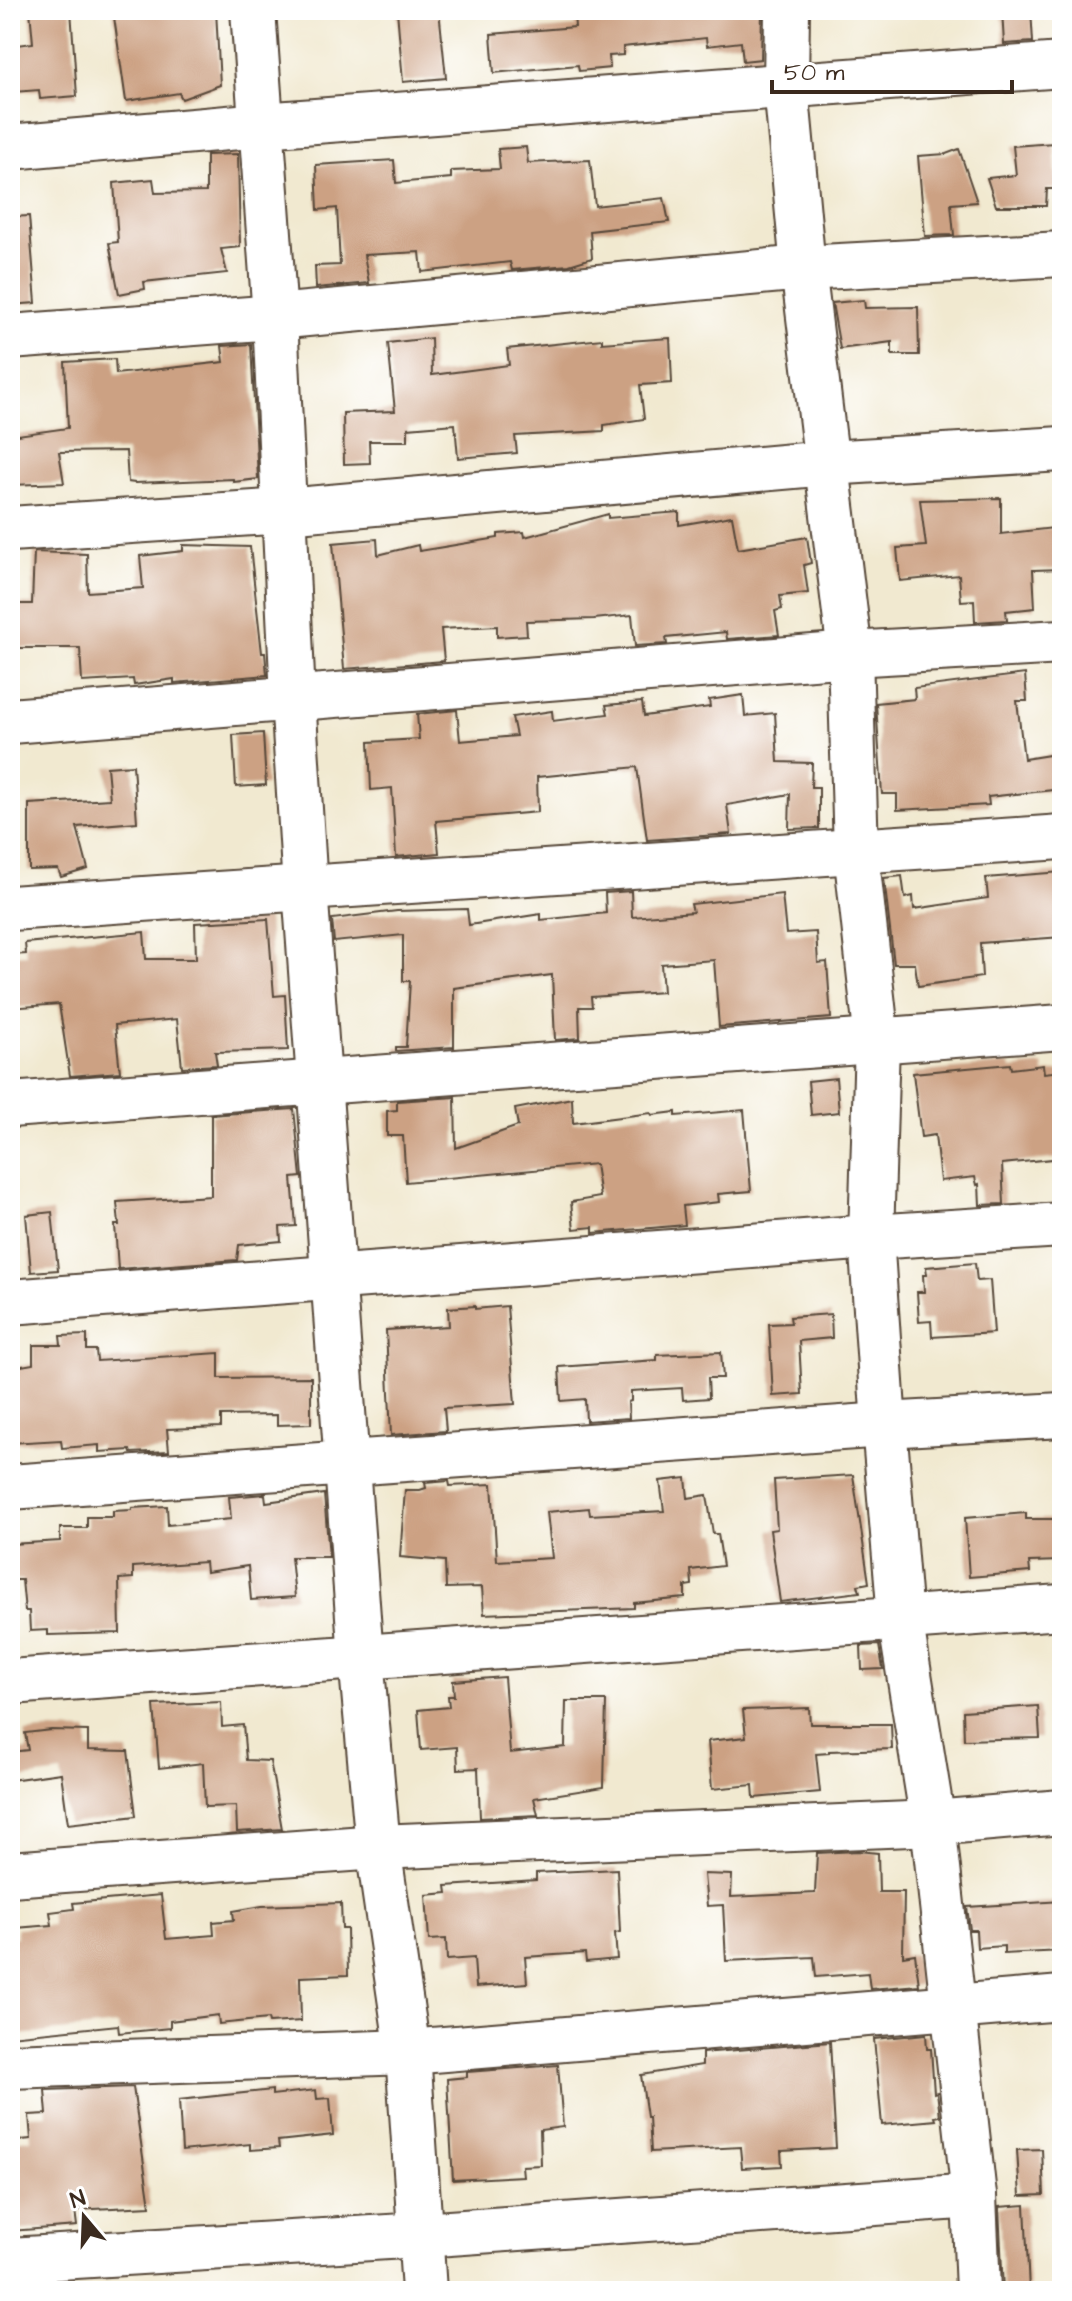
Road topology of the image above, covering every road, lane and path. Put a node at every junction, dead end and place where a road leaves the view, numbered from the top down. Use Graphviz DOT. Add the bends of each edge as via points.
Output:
graph roads {
  1 [pos="253,10"];
  2 [pos="787,10"];
  3 [pos="1062,65"];
  4 [pos="786,86"];
  5 [pos="262,125"];
  6 [pos="10,147"];
  7 [pos="1062,254"];
  8 [pos="803,268"];
  9 [pos="275,317"];
  10 [pos="10,337"];
  11 [pos="1062,449"];
  12 [pos="827,463"];
  13 [pos="285,511"];
  14 [pos="10,529"];
  15 [pos="1062,642"];
  16 [pos="850,654"];
  17 [pos="293,698"];
  18 [pos="10,721"];
  19 [pos="1062,837"];
  20 [pos="856,851"];
  21 [pos="305,888"];
  22 [pos="10,908"];
  23 [pos="1062,1027"];
  24 [pos="877,1042"];
  25 [pos="318,1080"];
  26 [pos="10,1105"];
  27 [pos="1062,1225"];
  28 [pos="871,1237"];
  29 [pos="333,1279"];
  30 [pos="10,1302"];
  31 [pos="1062,1415"];
  32 [pos="884,1425"];
  33 [pos="348,1462"];
  34 [pos="10,1487"];
  35 [pos="1062,1607"];
  36 [pos="900,1618"];
  37 [pos="361,1658"];
  38 [pos="10,1682"];
  39 [pos="1062,1812"];
  40 [pos="933,1823"];
  41 [pos="378,1847"];
  42 [pos="10,1874"];
  43 [pos="1062,1998"];
  44 [pos="953,2008"];
  45 [pos="408,2052"];
  46 [pos="10,2066"];
  47 [pos="974,2196"];
  48 [pos="421,2235"];
  49 [pos="10,2260"];
  50 [pos="424,2291"];
  51 [pos="978,2291"];
  1 -- 5 [label="street"];
  2 -- 4 [label="street"];
  3 -- 4 [label="street"];
  4 -- 5 [label="street"];
  4 -- 8 [label="street"];
  5 -- 6 [label="street"];
  5 -- 9 [label="street"];
  7 -- 8 [label="street"];
  8 -- 9 [label="street"];
  8 -- 12 [label="street"];
  9 -- 10 [label="street"];
  9 -- 13 [label="street"];
  11 -- 12 [label="street"];
  12 -- 13 [label="street"];
  12 -- 16 [label="street"];
  13 -- 14 [label="street"];
  13 -- 17 [label="street"];
  15 -- 16 [label="street"];
  16 -- 17 [label="street"];
  16 -- 20 [label="street"];
  17 -- 18 [label="street"];
  17 -- 21 [label="street"];
  19 -- 20 [label="street"];
  20 -- 21 [label="street"];
  20 -- 24 [label="street"];
  21 -- 22 [label="street"];
  21 -- 25 [label="street"];
  23 -- 24 [label="street"];
  24 -- 25 [label="street"];
  24 -- 28 [label="street"];
  25 -- 26 [label="street"];
  25 -- 29 [label="street"];
  27 -- 28 [label="street"];
  28 -- 29 [label="street"];
  28 -- 32 [label="street"];
  29 -- 30 [label="street"];
  29 -- 33 [label="street"];
  31 -- 32 [label="street"];
  32 -- 33 [label="street"];
  32 -- 36 [label="street"];
  33 -- 34 [label="street"];
  33 -- 37 [label="street"];
  35 -- 36 [label="street"];
  36 -- 37 [label="street"];
  36 -- 40 [label="street"];
  37 -- 38 [label="street"];
  37 -- 41 [label="street"];
  39 -- 40 [label="street"];
  40 -- 41 [label="street"];
  40 -- 44 [label="street"];
  41 -- 42 [label="street"];
  41 -- 45 [label="street"];
  43 -- 44 [label="street"];
  44 -- 45 [label="street"];
  44 -- 47 [label="street"];
  45 -- 46 [label="street"];
  45 -- 48 [label="street"];
  47 -- 48 [label="street"];
  47 -- 51 [label="street"];
  48 -- 49 [label="street"];
  48 -- 50 [label="street"];
}
